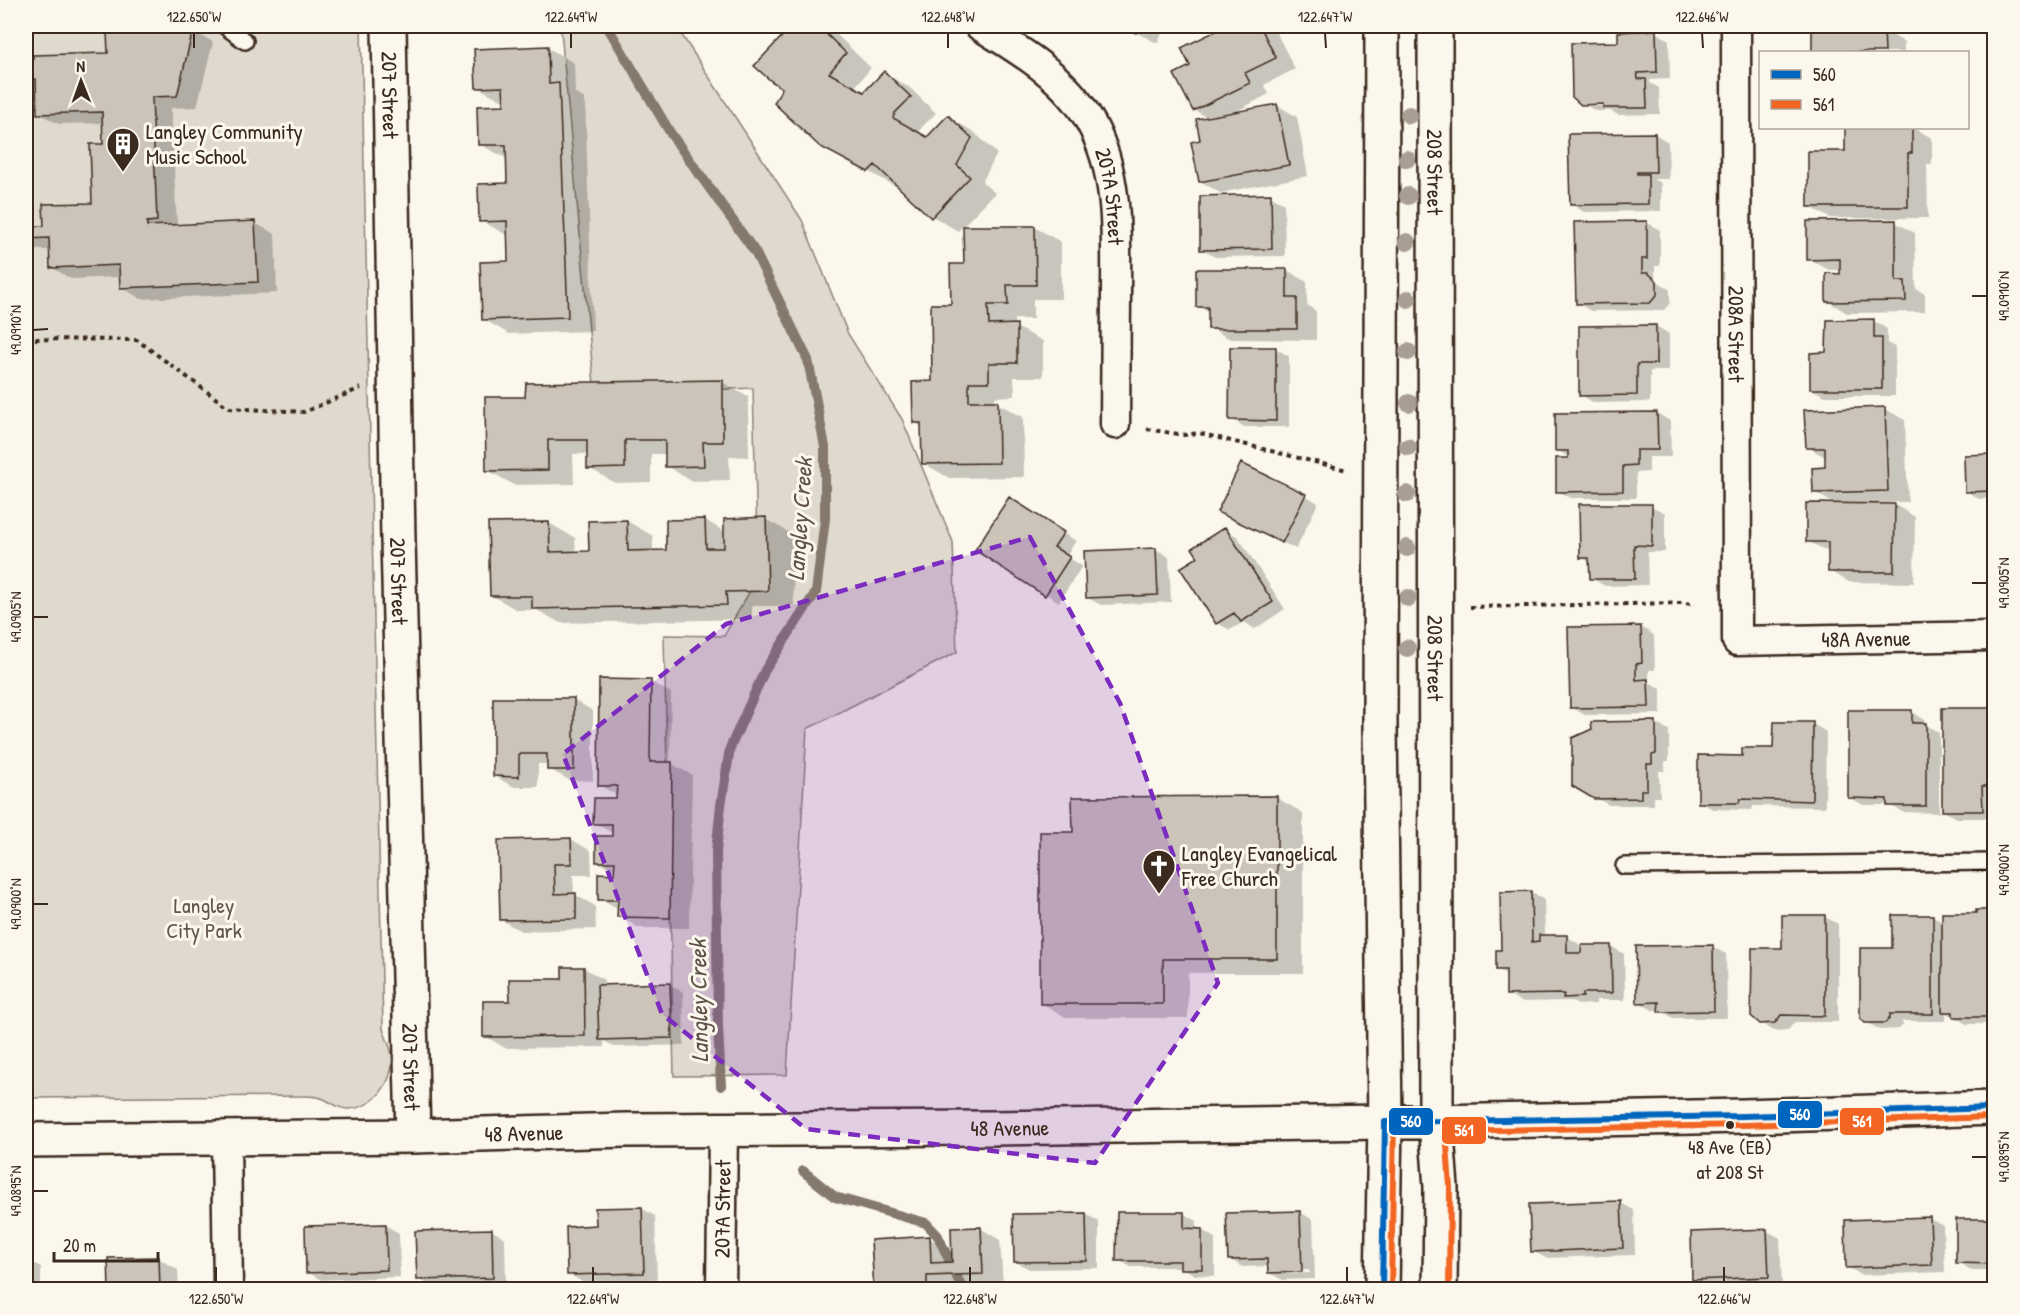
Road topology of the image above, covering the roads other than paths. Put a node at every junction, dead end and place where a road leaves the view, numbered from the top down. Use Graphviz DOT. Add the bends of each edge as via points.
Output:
graph roads {
  1 [pos="225,26"];
  2 [pos="389,26"];
  3 [pos="1382,26"];
  4 [pos="1435,26"];
  5 [pos="1736,26"];
  6 [pos="987,27"];
  7 [pos="245,41"];
  8 [pos="1115,424"];
  9 [pos="1995,636"];
  10 [pos="1737,641"];
  11 [pos="1995,862"];
  12 [pos="1624,866"];
  13 [pos="1995,1108"];
  14 [pos="1385,1122"];
  15 [pos="1436,1122"];
  16 [pos="723,1130"];
  17 [pos="413,1136"];
  18 [pos="226,1138"];
  19 [pos="26,1140"];
  20 [pos="228,1290"];
  21 [pos="721,1290"];
  22 [pos="1382,1290"];
  23 [pos="1440,1290"];
  1 -- 7 [label="lane"];
  2 -- 17 [label="main road, 207 Street"];
  3 -- 14 [label="main road" via="1380,725"];
  4 -- 15 [label="main road, 208 Street"];
  5 -- 10 [label="street, 208A Street"];
  6 -- 8 [label="street, 207A Street" via="1066,89 1091,122 1107,161 1116,236"];
  9 -- 10 [label="street, 48A Avenue"];
  11 -- 12 [label="lane"];
  13 -- 15 [label="main road, 48 Avenue"];
  14 -- 15 [label="main road, 48 Avenue"];
  14 -- 16 [label="main road, 48 Avenue"];
  14 -- 22 [label="main road"];
  15 -- 23 [label="main road, 208 Street" via="1441,1187"];
  16 -- 17 [label="main road, 48 Avenue"];
  16 -- 21 [label="street, 207A Street"];
  17 -- 18 [label="main road, 48 Avenue"];
  18 -- 19 [label="main road, 48 Avenue"];
  18 -- 20 [label="street"];
}
